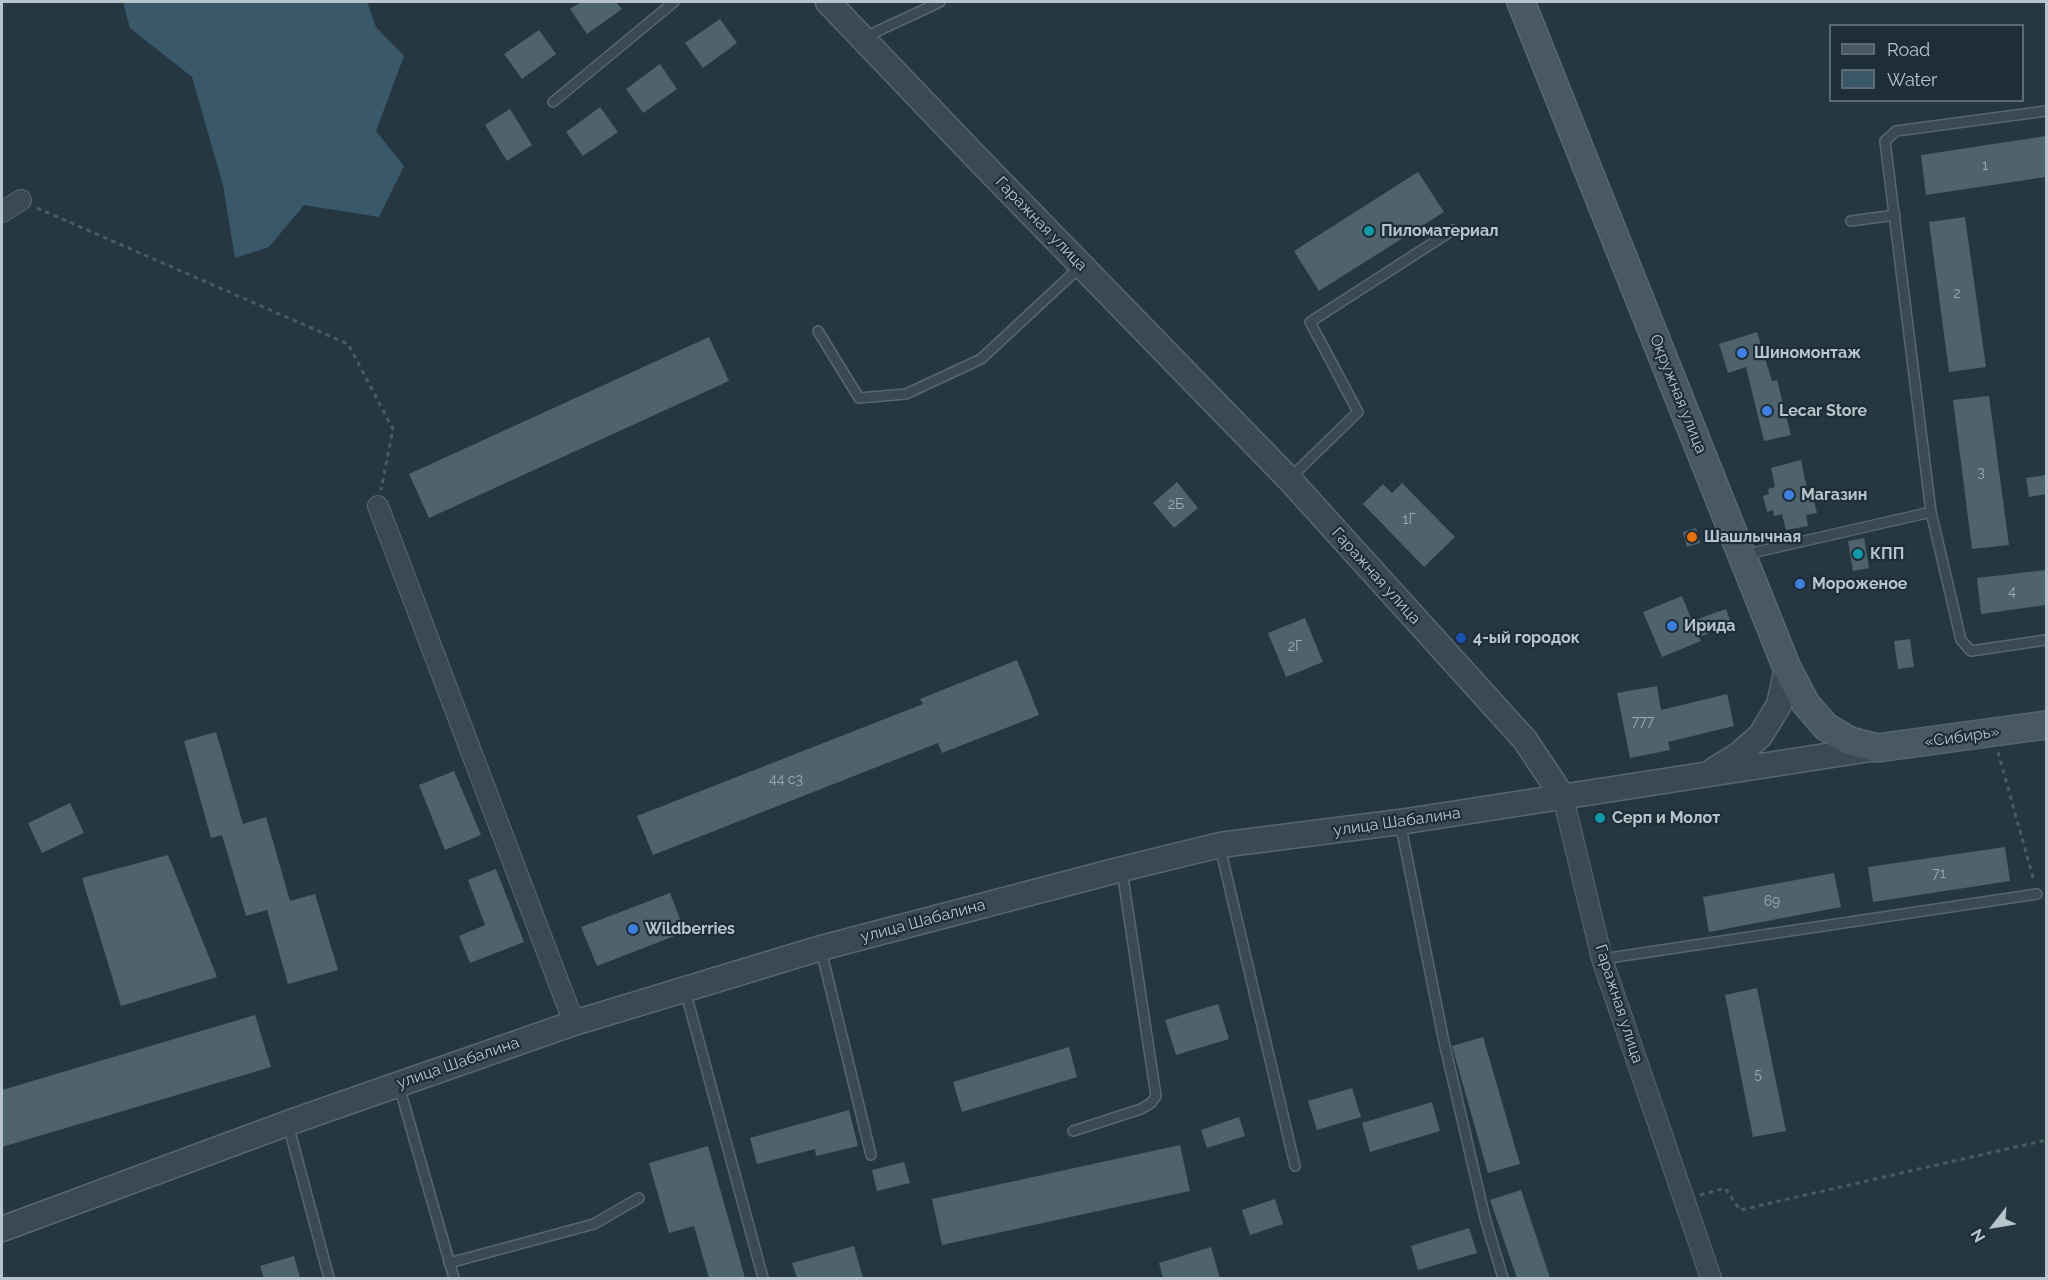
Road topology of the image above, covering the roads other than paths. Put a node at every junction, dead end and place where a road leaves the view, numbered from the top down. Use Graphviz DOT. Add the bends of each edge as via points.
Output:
graph roads {
  1 [pos="674,2"];
  2 [pos="828,2"];
  3 [pos="940,2"];
  4 [pos="1521,2"];
  5 [pos="863,38"];
  6 [pos="553,102"];
  7 [pos="2046,111"];
  8 [pos="21,200"];
  9 [pos="2,212"];
  10 [pos="1894,215"];
  11 [pos="1851,220"];
  12 [pos="1453,230"];
  13 [pos="1082,266"];
  14 [pos="818,331"];
  15 [pos="1289,479"];
  16 [pos="378,506"];
  17 [pos="1931,512"];
  18 [pos="1742,555"];
  19 [pos="2046,640"];
  20 [pos="1787,668"];
  21 [pos="2046,725"];
  22 [pos="1877,748"];
  23 [pos="1706,775"];
  24 [pos="1563,797"];
  25 [pos="1400,822"];
  26 [pos="1220,845"];
  27 [pos="1122,869"];
  28 [pos="2037,894"];
  29 [pos="821,948"];
  30 [pos="1602,959"];
  31 [pos="685,990"];
  32 [pos="574,1023"];
  33 [pos="398,1084"];
  34 [pos="288,1123"];
  35 [pos="1073,1131"];
  36 [pos="871,1155"];
  37 [pos="1295,1166"];
  38 [pos="639,1198"];
  39 [pos="2,1229"];
  40 [pos="449,1263"];
  41 [pos="329,1278"];
  42 [pos="454,1278"];
  43 [pos="763,1278"];
  44 [pos="1503,1278"];
  45 [pos="1711,1278"];
  1 -- 6 [label="lane"];
  2 -- 5 [label="street, Гаражная улица"];
  3 -- 5 [label="lane"];
  4 -- 18 [label="main road, Окружная улица"];
  5 -- 13 [label="street, Гаражная улица"];
  7 -- 10 [label="lane" via="1896,131 1886,141"];
  8 -- 9 [label="street"];
  10 -- 11 [label="lane"];
  10 -- 17 [label="lane"];
  12 -- 15 [label="lane" via="1310,322 1358,412"];
  13 -- 14 [label="lane" via="981,359 906,394 859,398"];
  13 -- 15 [label="street, Гаражная улица"];
  15 -- 24 [label="street, Гаражная улица" via="1525,740"];
  16 -- 32 [label="street"];
  17 -- 18 [label="lane"];
  17 -- 19 [label="lane" via="1961,640 1971,651"];
  18 -- 20 [label="main road, Окружная улица"];
  20 -- 22 [label="main road, Окружная улица" via="1806,704 1826,727 1850,741"];
  20 -- 23 [label="street" via="1779,705 1761,736"];
  21 -- 22 [label="main road, «Сибирь»"];
  22 -- 23 [label="street, улица Шабалина"];
  23 -- 24 [label="street, улица Шабалина"];
  24 -- 25 [label="street, улица Шабалина"];
  24 -- 30 [label="street, Гаражная улица"];
  25 -- 26 [label="street, улица Шабалина"];
  25 -- 44 [label="lane" via="1444,1042"];
  26 -- 27 [label="street, улица Шабалина"];
  26 -- 37 [label="lane"];
  27 -- 29 [label="street, улица Шабалина"];
  27 -- 35 [label="lane" via="1156,1096 1141,1109"];
  28 -- 30 [label="lane"];
  29 -- 31 [label="street, улица Шабалина"];
  29 -- 36 [label="lane"];
  30 -- 45 [label="street, Гаражная улица"];
  31 -- 32 [label="street, улица Шабалина"];
  31 -- 43 [label="lane"];
  32 -- 33 [label="street, улица Шабалина"];
  33 -- 34 [label="street, улица Шабалина"];
  33 -- 40 [label="lane"];
  34 -- 39 [label="street, улица Шабалина"];
  34 -- 41 [label="lane"];
  38 -- 40 [label="lane" via="594,1224"];
  40 -- 42 [label="lane"];
}
